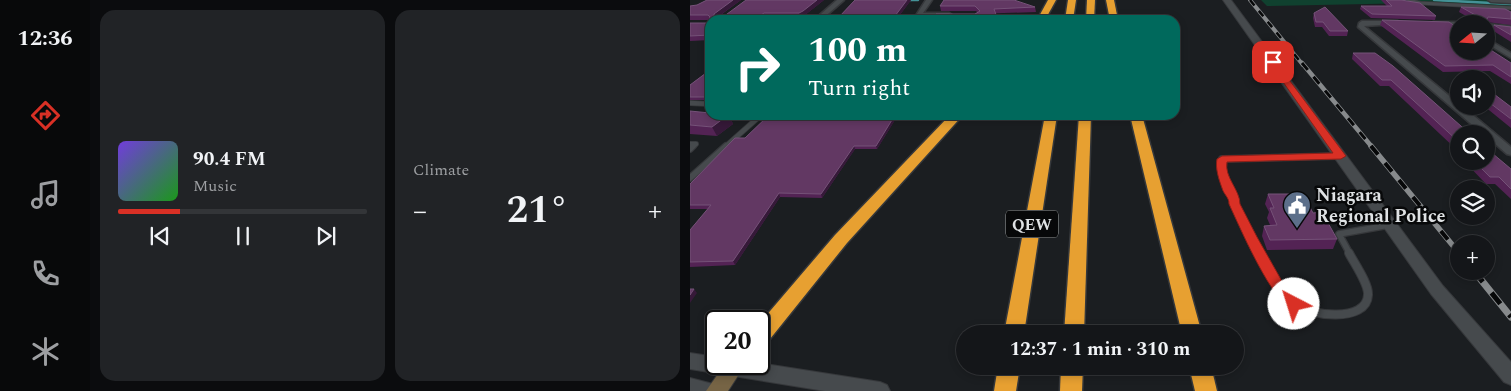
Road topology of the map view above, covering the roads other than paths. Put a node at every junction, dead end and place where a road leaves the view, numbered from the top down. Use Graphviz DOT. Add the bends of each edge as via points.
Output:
graph roads {
  1 [pos="841,0"];
  2 [pos="929,0"];
  3 [pos="1052,0"];
  4 [pos="1072,0"];
  5 [pos="1091,0"];
  6 [pos="1110,0"];
  7 [pos="1227,0"];
  8 [pos="1409,0"];
  9 [pos="1491,0"];
  10 [pos="1511,1"];
  11 [pos="1511,8"];
  12 [pos="823,15"];
  13 [pos="919,15"];
  14 [pos="1044,15"];
  15 [pos="1069,15"];
  16 [pos="1090,15"];
  17 [pos="1113,15"];
  18 [pos="1402,22"];
  19 [pos="1431,23"];
  20 [pos="1450,24"];
  21 [pos="1495,27"];
  22 [pos="1511,28"];
  23 [pos="1495,46"];
  24 [pos="1511,56"];
  25 [pos="690,104"];
  26 [pos="705,104"];
  27 [pos="755,120"];
  28 [pos="952,120"];
  29 [pos="1050,120"];
  30 [pos="1086,120"];
  31 [pos="1137,120"];
  32 [pos="690,144"];
  33 [pos="690,149"];
  34 [pos="1511,152"];
  35 [pos="1341,156"];
  36 [pos="690,178"];
  37 [pos="1389,224"];
  38 [pos="770,325"];
  39 [pos="1016,325"];
  40 [pos="1074,325"];
  41 [pos="1190,325"];
  42 [pos="690,361"];
  43 [pos="705,363"];
  44 [pos="770,372"];
  45 [pos="728,375"];
  46 [pos="1008,375"];
  47 [pos="1072,375"];
  48 [pos="1202,375"];
  49 [pos="1511,376"];
  50 [pos="690,387"];
  51 [pos="710,391"];
  52 [pos="716,391"];
  53 [pos="878,391"];
  54 [pos="1005,391"];
  55 [pos="1071,391"];
  56 [pos="1206,391"];
  1 -- 12 [label="street"];
  2 -- 13 [label="street"];
  3 -- 14 [label="highway"];
  4 -- 15 [label="highway"];
  5 -- 16 [label="highway"];
  6 -- 17 [label="highway"];
  7 -- 35 [label="street"];
  8 -- 11 [label="lane"];
  9 -- 10 [label="street"];
  18 -- 34 [label="street" via="1362,23 1360,26"];
  19 -- 20 [label="street"];
  21 -- 22 [label="street"];
  23 -- 24 [label="street"];
  25 -- 26 [label="lane"];
  27 -- 36 [label="lane"];
  28 -- 38 [label="highway" via="841,239"];
  29 -- 39 [label="highway, QEW"];
  30 -- 40 [label="highway, QEW"];
  31 -- 41 [label="highway"];
  32 -- 33 [label="lane" via="696,144"];
  35 -- 37 [label="street"];
  35 -- 37 [label="lane" via="1222,159 1220,168 1227,188 1278,286 1294,304 1310,312 1351,312 1366,305 1370,298 1368,289 1339,234"];
  37 -- 49 [label="street" via="1437,290"];
  42 -- 43 [label="street"];
  44 -- 53 [label="street"];
  45 -- 52 [label="main road"];
  46 -- 54 [label="highway"];
  47 -- 55 [label="highway"];
  48 -- 56 [label="highway"];
  50 -- 51 [label="street"];
}
